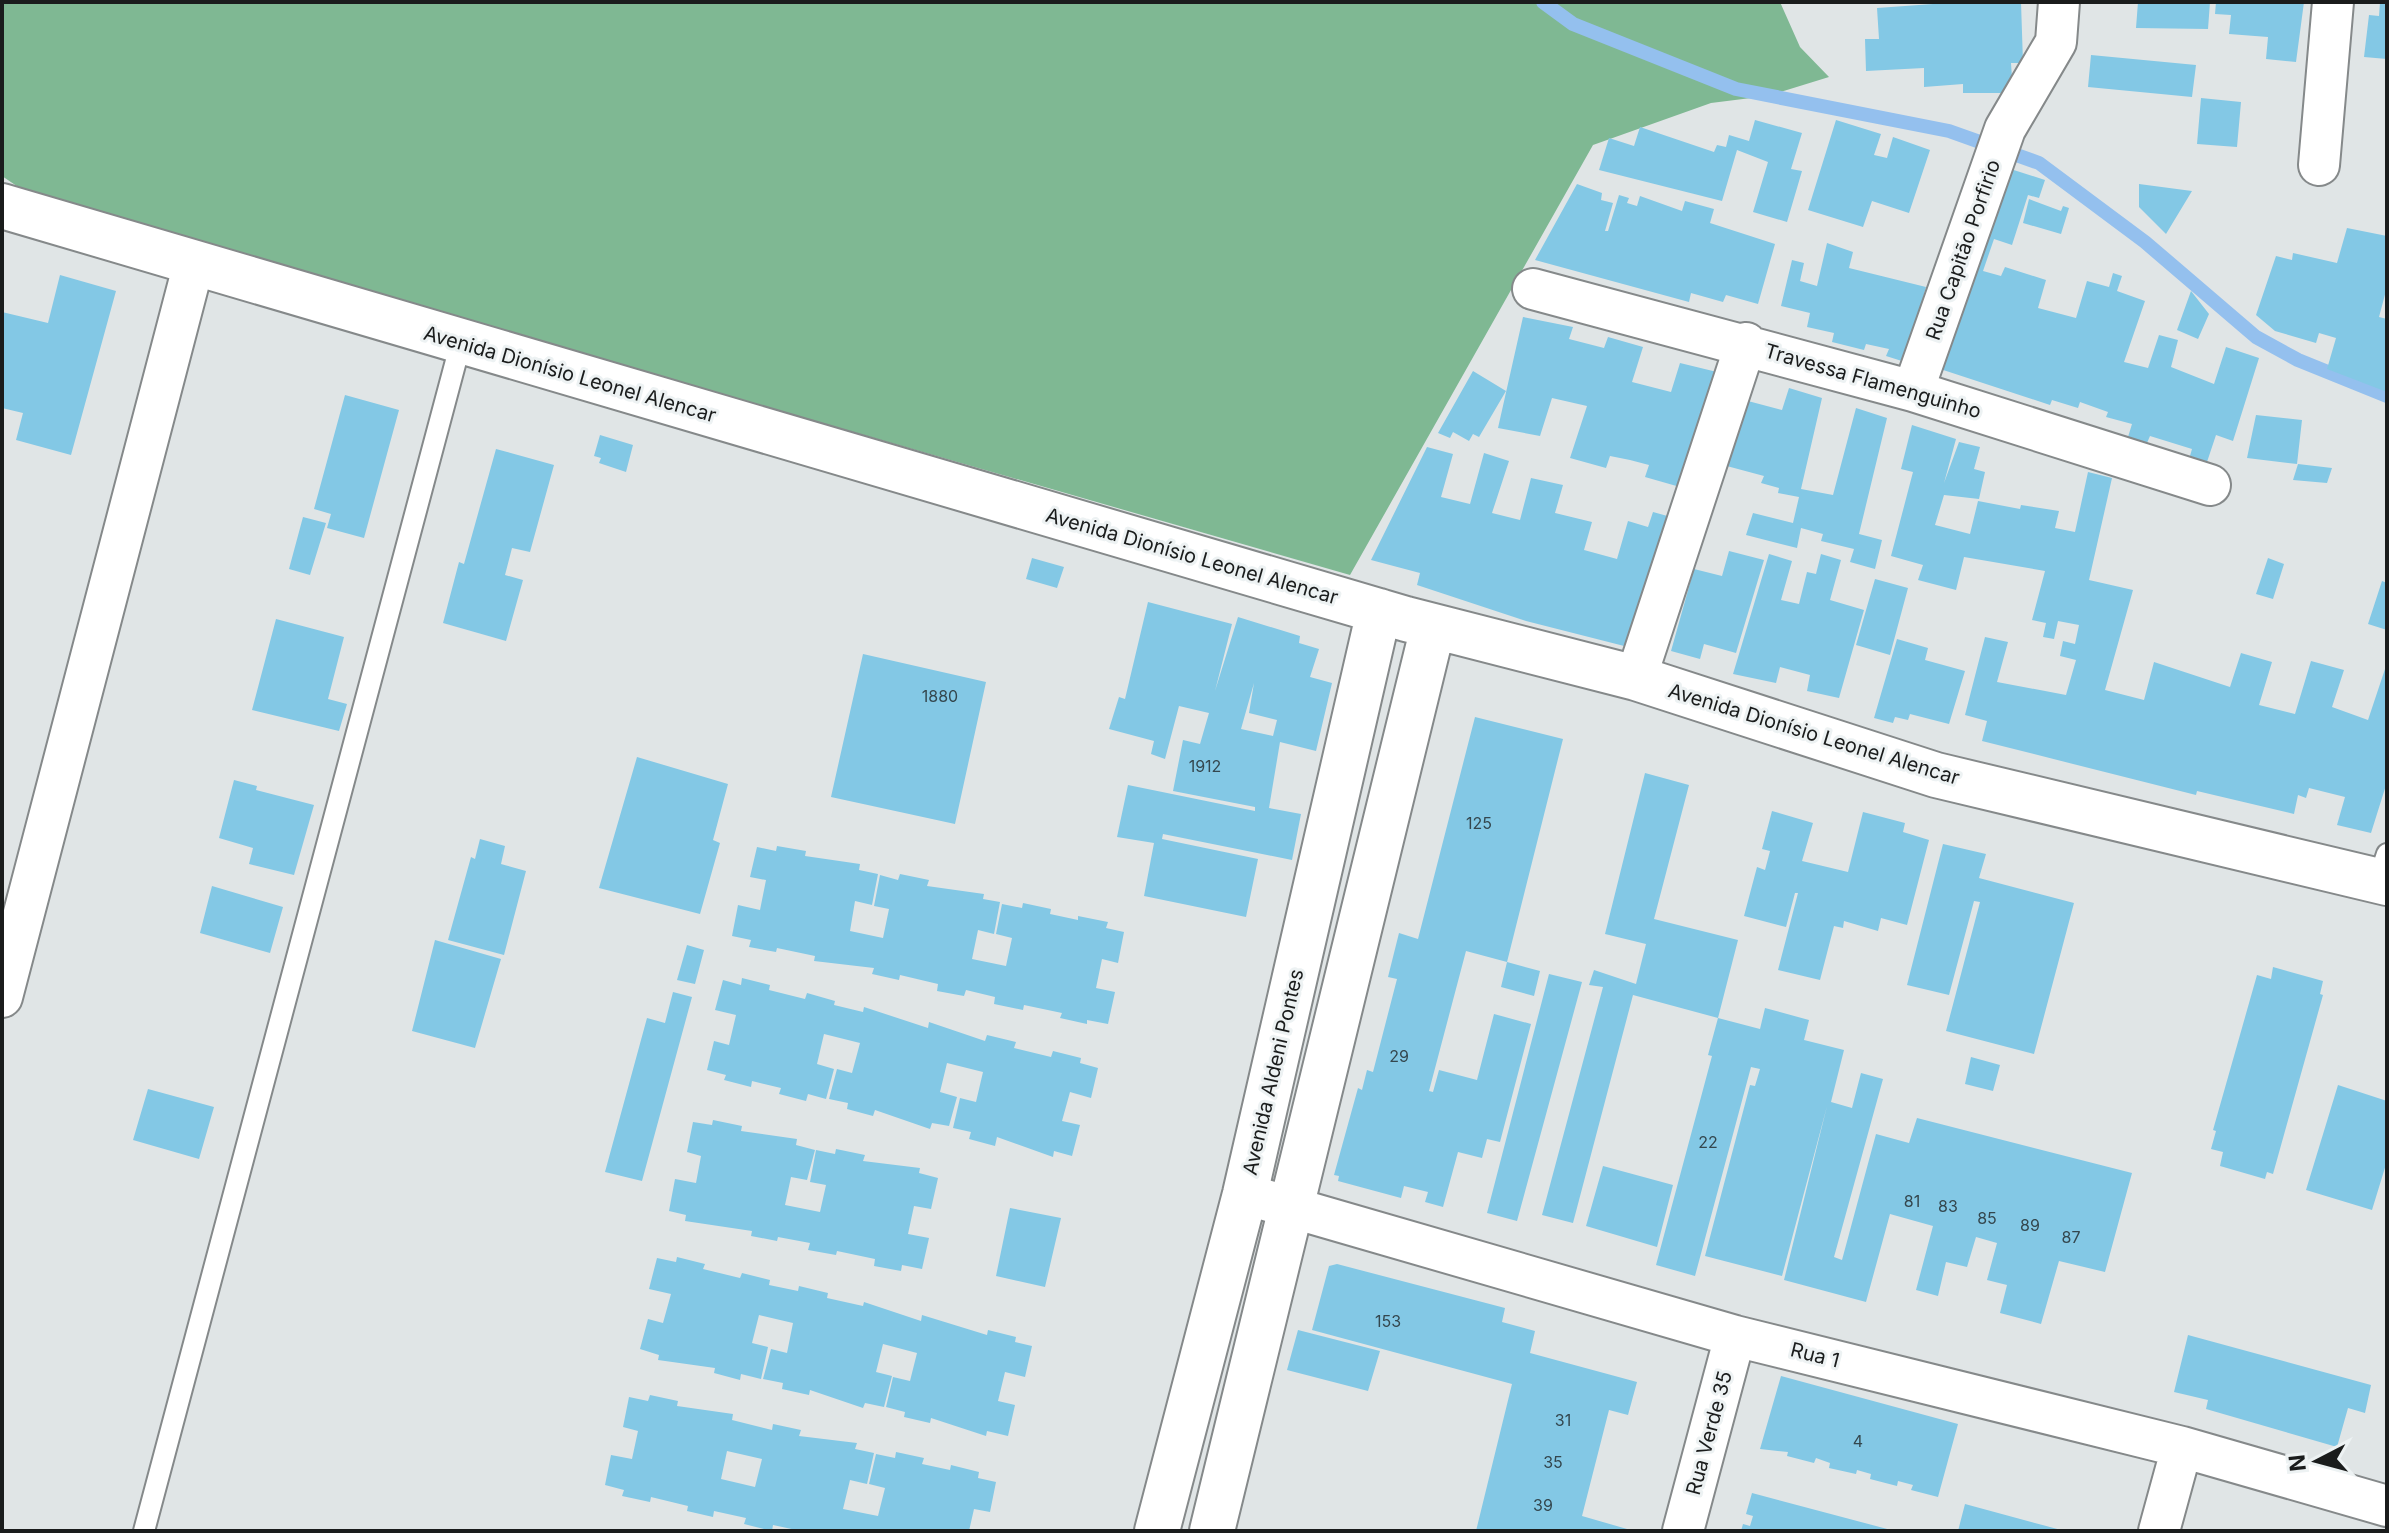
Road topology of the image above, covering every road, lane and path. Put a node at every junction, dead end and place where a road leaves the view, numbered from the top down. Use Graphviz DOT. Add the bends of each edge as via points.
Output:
graph roads {
  1 [pos="2059,2"];
  2 [pos="2333,2"];
  3 [pos="2319,165"];
  4 [pos="2,206"];
  5 [pos="194,263"];
  6 [pos="1533,289"];
  7 [pos="461,342"];
  8 [pos="1746,343"];
  9 [pos="1913,391"];
  10 [pos="2210,485"];
  11 [pos="1379,611"];
  12 [pos="1433,627"];
  13 [pos="1636,678"];
  14 [pos="2384,873"];
  15 [pos="2,997"];
  16 [pos="1245,1194"];
  17 [pos="1292,1207"];
  18 [pos="1735,1336"];
  19 [pos="2182,1447"];
  20 [pos="2387,1506"];
  21 [pos="144,1531"];
  22 [pos="1157,1531"];
  23 [pos="1212,1531"];
  24 [pos="1683,1531"];
  25 [pos="2159,1531"];
  1 -- 9 [label="street, Rua Capitão Porfirio" via="2056,42 1993,161"];
  2 -- 3 [label="street"];
  4 -- 5 [label="main road, Avenida Dionísio Leonel Alencar"];
  5 -- 7 [label="main road, Avenida Dionísio Leonel Alencar"];
  5 -- 15 [label="street"];
  6 -- 8 [label="street, Travessa Flamenguinho"];
  7 -- 11 [label="main road, Avenida Dionísio Leonel Alencar"];
  7 -- 21 [label="lane"];
  8 -- 9 [label="street, Travessa Flamenguinho"];
  8 -- 13 [label="street"];
  9 -- 10 [label="street, Travessa Flamenguinho"];
  11 -- 12 [label="main road, Avenida Dionísio Leonel Alencar"];
  11 -- 16 [label="main road, Avenida Aldeni Pontes"];
  12 -- 13 [label="main road, Avenida Dionísio Leonel Alencar"];
  12 -- 17 [label="main road"];
  13 -- 14 [label="main road, Avenida Dionísio Leonel Alencar" via="1936,775"];
  16 -- 17 [label="street, Rua 1"];
  16 -- 22 [label="main road, Avenida Aldeni Pontes"];
  17 -- 18 [label="street, Rua 1"];
  17 -- 23 [label="main road"];
  18 -- 19 [label="street, Rua 1"];
  18 -- 24 [label="street, Rua Verde 35"];
  19 -- 20 [label="street, Rua 1"];
  19 -- 25 [label="street"];
}
